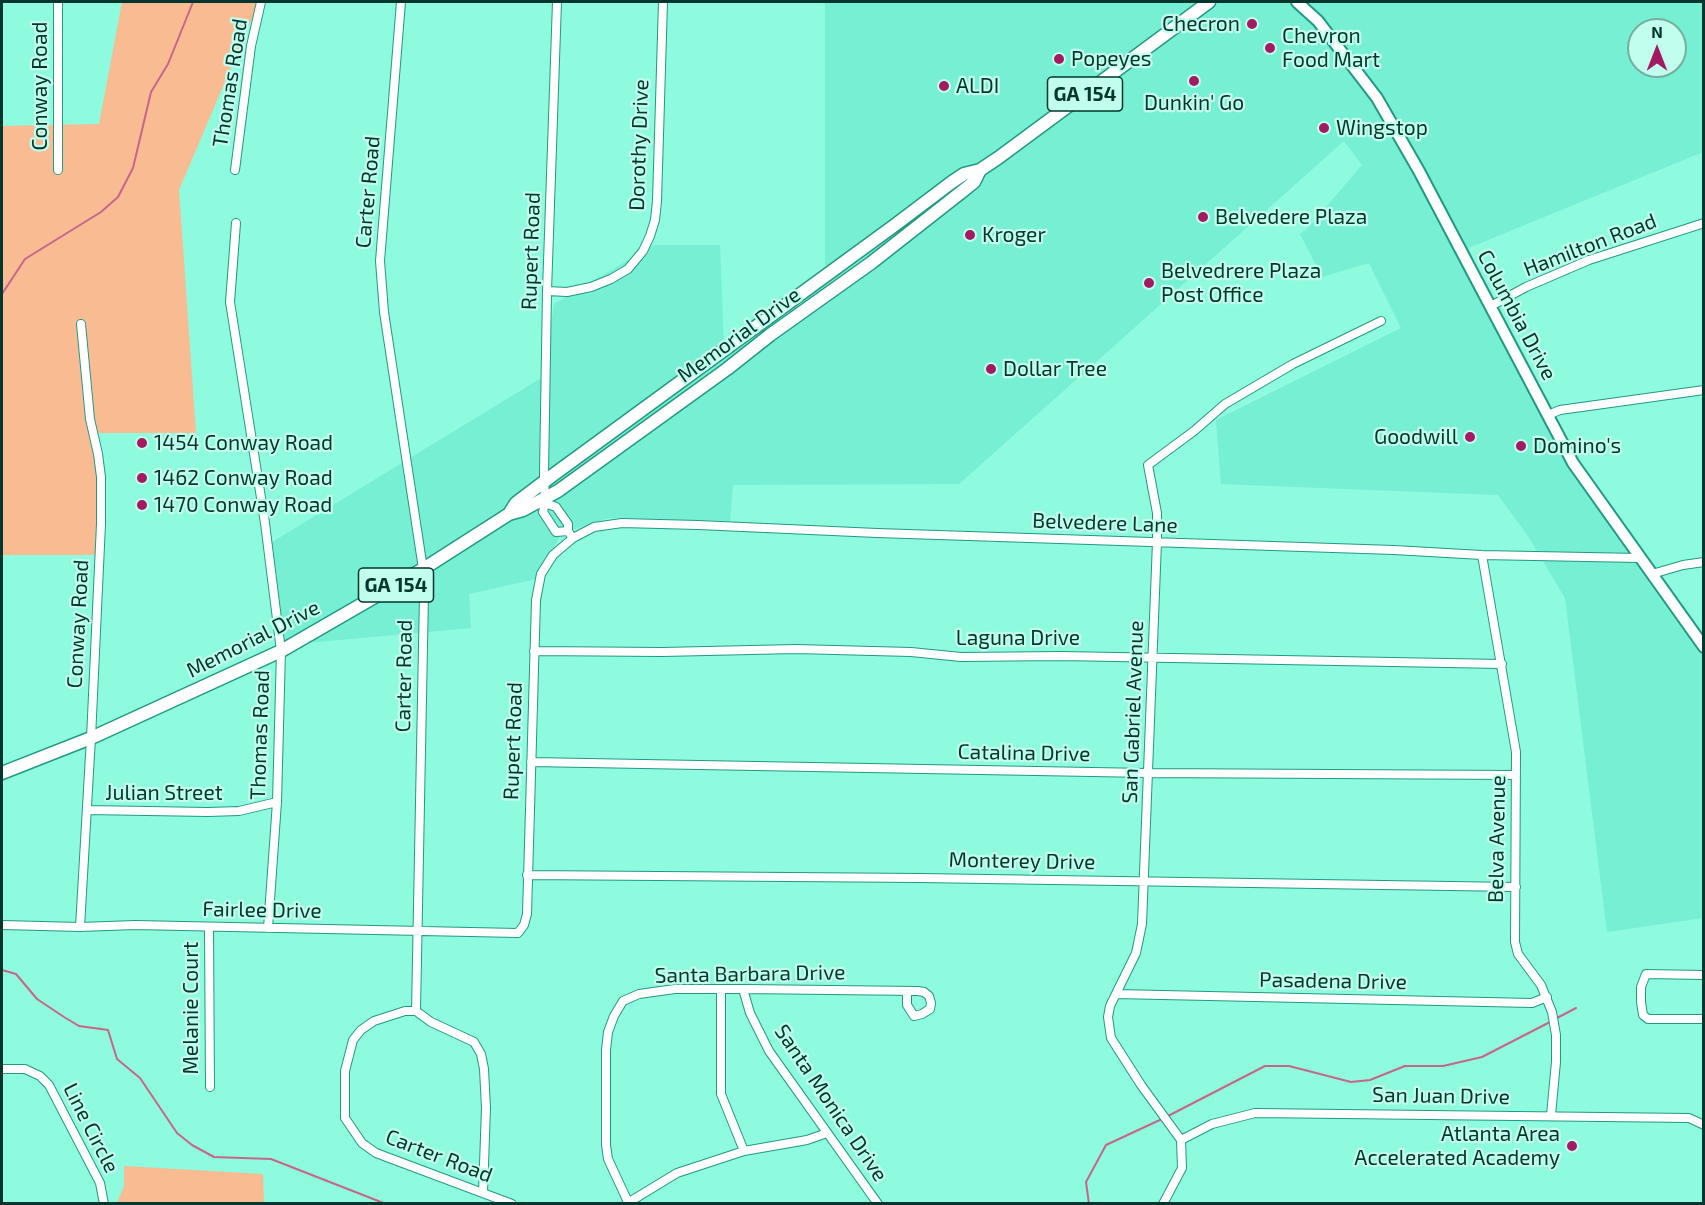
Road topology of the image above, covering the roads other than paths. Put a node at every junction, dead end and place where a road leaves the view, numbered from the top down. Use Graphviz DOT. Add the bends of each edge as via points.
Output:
graph roads {
  1 [pos="58,2"];
  2 [pos="261,2"];
  3 [pos="401,2"];
  4 [pos="557,2"];
  5 [pos="663,2"];
  6 [pos="1209,2"];
  7 [pos="1297,2"];
  8 [pos="235,170"];
  9 [pos="980,170"];
  10 [pos="58,171"];
  11 [pos="236,223"];
  12 [pos="1704,223"];
  13 [pos="547,291"];
  14 [pos="1491,306"];
  15 [pos="1381,321"];
  16 [pos="81,324"];
  17 [pos="1704,390"];
  18 [pos="1548,415"];
  19 [pos="544,483"];
  20 [pos="545,501"];
  21 [pos="509,514"];
  22 [pos="571,535"];
  23 [pos="1157,542"];
  24 [pos="1482,555"];
  25 [pos="1639,558"];
  26 [pos="1704,562"];
  27 [pos="423,569"];
  28 [pos="1652,574"];
  29 [pos="1704,647"];
  30 [pos="281,651"];
  31 [pos="534,651"];
  32 [pos="1153,658"];
  33 [pos="1502,664"];
  34 [pos="91,738"];
  35 [pos="531,762"];
  36 [pos="2,772"];
  37 [pos="1148,773"];
  38 [pos="1516,775"];
  39 [pos="276,802"];
  40 [pos="87,810"];
  41 [pos="527,875"];
  42 [pos="1143,882"];
  43 [pos="1516,888"];
  44 [pos="2,925"];
  45 [pos="80,927"];
  46 [pos="209,928"];
  47 [pos="268,928"];
  48 [pos="522,930"];
  49 [pos="417,931"];
  50 [pos="1704,975"];
  51 [pos="743,989"];
  52 [pos="721,990"];
  53 [pos="907,991"];
  54 [pos="1116,994"];
  55 [pos="1547,997"];
  56 [pos="416,1011"];
  57 [pos="1704,1019"];
  58 [pos="2,1068"];
  59 [pos="210,1087"];
  60 [pos="1551,1115"];
  61 [pos="1704,1125"];
  62 [pos="827,1133"];
  63 [pos="1181,1140"];
  64 [pos="744,1151"];
  65 [pos="483,1193"];
  66 [pos="104,1203"];
  67 [pos="512,1203"];
  68 [pos="627,1203"];
  69 [pos="879,1203"];
  70 [pos="1163,1203"];
  1 -- 10 [label="street, Conway Road"];
  2 -- 8 [label="street, Thomas Road" via="251,46"];
  3 -- 27 [label="street, Carter Road" via="380,261 384,312"];
  4 -- 13 [label="street, Rupert Road"];
  5 -- 13 [label="street, Dorothy Drive" via="657,201 650,236 628,269 611,279 567,292"];
  6 -- 9 [label="main road, Memorial Drive / GA 154"];
  7 -- 14 [label="main road, Columbia Drive" via="1318,21 1377,98"];
  9 -- 19 [label="main road, Memorial Drive / GA 154" via="952,182"];
  9 -- 20 [label="main road, Memorial Drive / GA 154" via="974,182 855,275"];
  11 -- 30 [label="street, Thomas Road" via="230,302"];
  12 -- 14 [label="street, Hamilton Road" via="1589,260"];
  13 -- 19 [label="street, Rupert Road"];
  14 -- 18 [label="main road, Columbia Drive"];
  15 -- 23 [label="street, San Gabriel Avenue" via="1293,364 1225,404 1148,465 1157,513"];
  16 -- 34 [label="street, Conway Road" via="90,419 101,477"];
  17 -- 18 [label="street" via="1560,410"];
  18 -- 25 [label="main road, Columbia Drive" via="1573,463"];
  19 -- 20 [label="street, Rupert Road"];
  19 -- 21 [label="main road, Memorial Drive / GA 154" via="516,503"];
  20 -- 21 [label="main road, Memorial Drive / GA 154"];
  20 -- 22 [label="street" via="556,507"];
  20 -- 22 [label="street, Rupert Road" via="543,512 556,532"];
  21 -- 27 [label="main road, Memorial Drive / GA 154"];
  22 -- 23 [label="street, Belvedere Lane" via="621,523"];
  22 -- 31 [label="street, Rupert Road" via="541,574"];
  23 -- 24 [label="street, Belvedere Lane"];
  23 -- 32 [label="street, San Gabriel Avenue"];
  24 -- 25 [label="street, Belvedere Lane"];
  24 -- 33 [label="street, Belva Avenue"];
  25 -- 28 [label="main road, Columbia Drive"];
  26 -- 28 [label="street"];
  27 -- 30 [label="main road, Memorial Drive / GA 154"];
  27 -- 49 [label="street, Carter Road"];
  28 -- 29 [label="main road, Columbia Drive"];
  30 -- 34 [label="main road, Memorial Drive / GA 154"];
  30 -- 39 [label="street, Thomas Road"];
  31 -- 32 [label="street, Laguna Drive" via="796,649 961,657"];
  31 -- 35 [label="street, Rupert Road"];
  32 -- 33 [label="street, Laguna Drive"];
  32 -- 37 [label="street, San Gabriel Avenue"];
  33 -- 38 [label="street, Belva Avenue" via="1514,730"];
  34 -- 36 [label="main road, Memorial Drive / GA 154"];
  34 -- 40 [label="street, Conway Road"];
  35 -- 37 [label="street, Catalina Drive"];
  35 -- 41 [label="street, Rupert Road"];
  37 -- 38 [label="street, Catalina Drive"];
  37 -- 42 [label="street, San Gabriel Avenue"];
  38 -- 43 [label="street, Belva Avenue"];
  39 -- 40 [label="street, Julian Street" via="239,811"];
  39 -- 47 [label="street, Thomas Road"];
  40 -- 45 [label="street, Conway Road"];
  41 -- 42 [label="street, Monterey Drive"];
  41 -- 48 [label="street, Rupert Road" via="527,914"];
  42 -- 43 [label="street, Monterey Drive"];
  42 -- 54 [label="street, San Gabriel Avenue" via="1143,924 1136,953"];
  43 -- 55 [label="street, Belva Avenue" via="1513,926 1518,954"];
  44 -- 45 [label="street, Fairlee Drive"];
  45 -- 46 [label="street, Fairlee Drive"];
  46 -- 47 [label="street, Fairlee Drive"];
  46 -- 59 [label="street, Melanie Court"];
  47 -- 49 [label="street, Fairlee Drive"];
  48 -- 49 [label="street, Fairlee Drive"];
  49 -- 56 [label="street, Carter Road"];
  50 -- 57 [label="street" via="1646,974 1641,1002 1643,1015 1648,1018"];
  51 -- 52 [label="street, Santa Barbara Drive"];
  51 -- 53 [label="street, Santa Barbara Drive"];
  51 -- 62 [label="street, Santa Monica Drive" via="769,1051"];
  52 -- 64 [label="street" via="721,1094"];
  52 -- 68 [label="street, Santa Barbara Drive" via="675,989 639,994 623,1001 614,1016 606,1050 606,1145 608,1160"];
  54 -- 55 [label="street, Pasadena Drive" via="1532,1003"];
  54 -- 63 [label="street, San Gabriel Avenue" via="1108,1017 1111,1038"];
  55 -- 60 [label="street, Belva Avenue" via="1556,1035"];
  56 -- 65 [label="street" via="474,1042 481,1054 486,1108"];
  56 -- 65 [label="street, Carter Road" via="374,1020 353,1040 345,1071 345,1118 362,1143 376,1153"];
  58 -- 66 [label="street, Line Circle" via="25,1070 49,1085 100,1183"];
  60 -- 61 [label="street, San Juan Drive" via="1689,1118"];
  60 -- 63 [label="street, San Juan Drive" via="1255,1113 1212,1124"];
  62 -- 64 [label="street"];
  62 -- 69 [label="street, Santa Monica Drive"];
  63 -- 70 [label="street" via="1182,1168"];
  64 -- 68 [label="street" via="677,1173"];
  65 -- 67 [label="street, Carter Road"];
}
